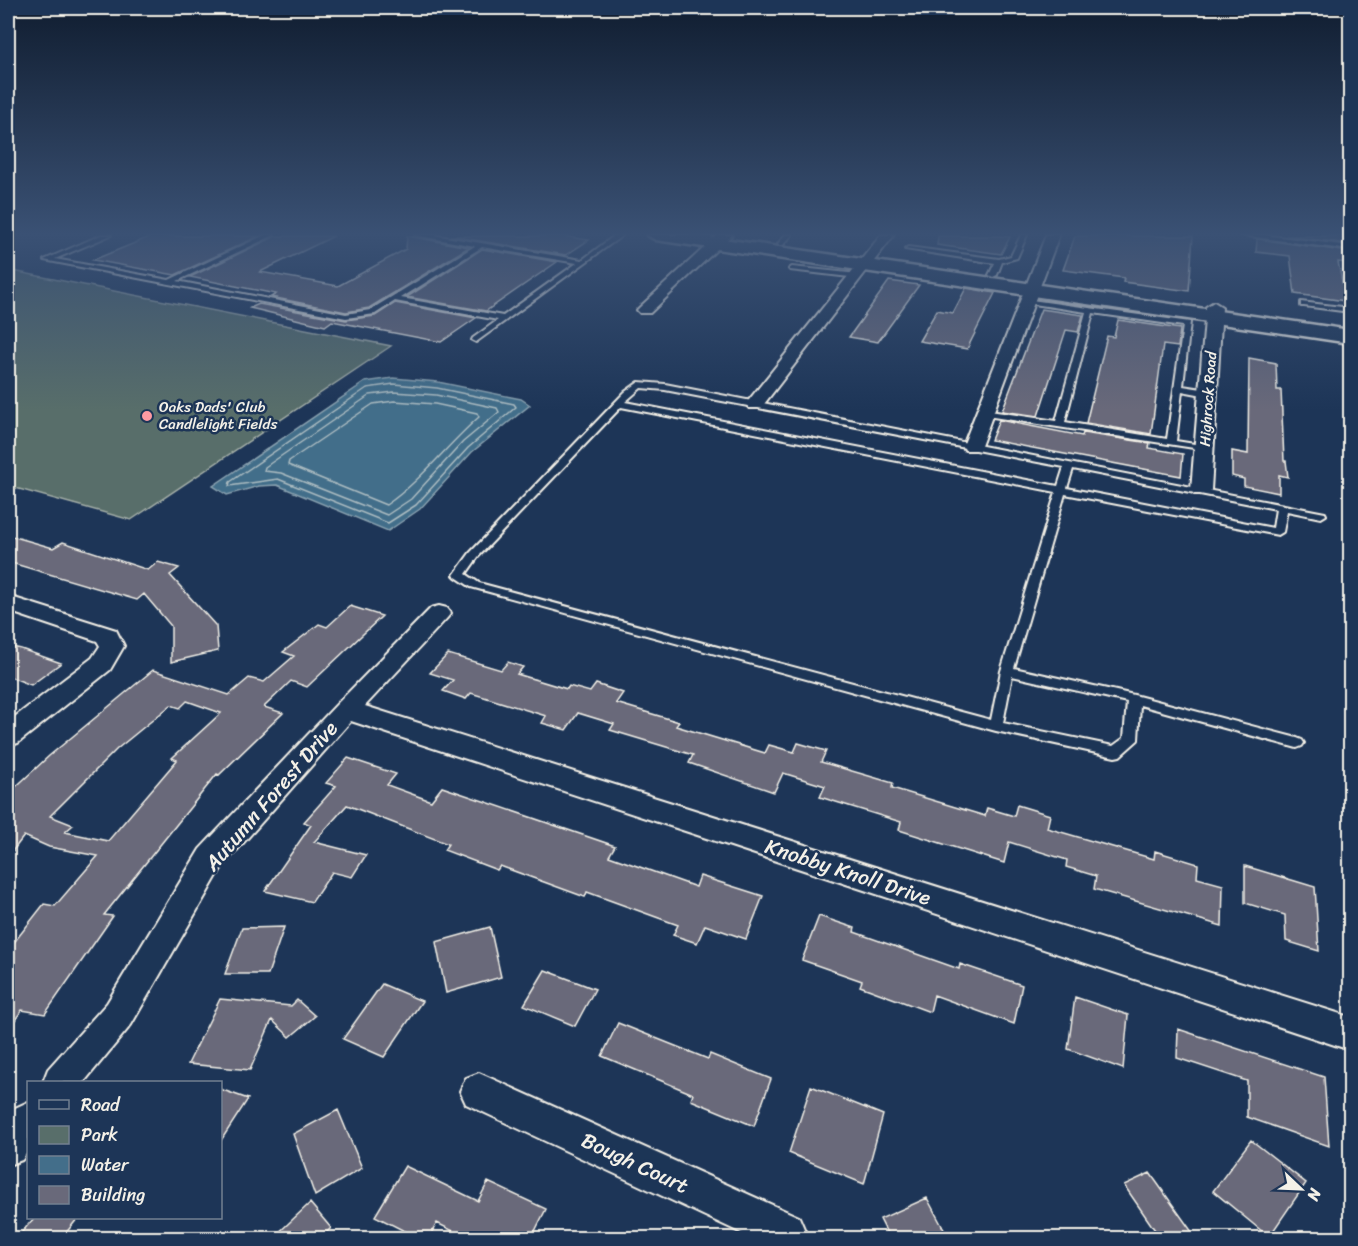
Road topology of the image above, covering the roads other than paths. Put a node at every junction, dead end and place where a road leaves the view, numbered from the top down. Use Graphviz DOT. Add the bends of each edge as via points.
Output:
graph roads {
  1 [pos="228,293"];
  2 [pos="403,293"];
  3 [pos="541,293"];
  4 [pos="663,293"];
  5 [pos="844,293"];
  6 [pos="1030,293"];
  7 [pos="1043,293"];
  8 [pos="1057,293"];
  9 [pos="394,299"];
  10 [pos="1304,304"];
  11 [pos="1092,306"];
  12 [pos="645,310"];
  13 [pos="1350,310"];
  14 [pos="1213,312"];
  15 [pos="505,319"];
  16 [pos="1350,327"];
  17 [pos="1350,337"];
  18 [pos="476,340"];
  19 [pos="1179,388"];
  20 [pos="1208,393"];
  21 [pos="619,404"];
  22 [pos="755,404"];
  23 [pos="983,412"];
  24 [pos="1060,424"];
  25 [pos="1171,443"];
  26 [pos="972,446"];
  27 [pos="1204,448"];
  28 [pos="1069,465"];
  29 [pos="1062,489"];
  30 [pos="1201,490"];
  31 [pos="1282,507"];
  32 [pos="1321,515"];
  33 [pos="8,603"];
  34 [pos="439,613"];
  35 [pos="1007,671"];
  36 [pos="1134,699"];
  37 [pos="346,710"];
  38 [pos="996,726"];
  39 [pos="8,736"];
  40 [pos="1297,743"];
  41 [pos="1350,1034"];
  42 [pos="63,1081"];
  43 [pos="479,1091"];
  44 [pos="27,1122"];
  45 [pos="8,1146"];
  46 [pos="787,1239"];
  1 -- 9 [label="lane" via="346,316 372,312"];
  2 -- 9 [label="lane"];
  3 -- 15 [label="lane"];
  4 -- 12 [label="street"];
  5 -- 22 [label="street"];
  6 -- 23 [label="street"];
  7 -- 11 [label="main road"];
  8 -- 14 [label="main road"];
  9 -- 15 [label="lane"];
  10 -- 13 [label="lane"];
  11 -- 14 [label="main road"];
  11 -- 19 [label="lane" via="1186,324"];
  11 -- 24 [label="lane"];
  14 -- 16 [label="main road"];
  14 -- 17 [label="main road"];
  14 -- 20 [label="street, Highrock Road"];
  15 -- 18 [label="lane"];
  19 -- 20 [label="lane"];
  19 -- 25 [label="lane"];
  20 -- 27 [label="street, Highrock Road"];
  21 -- 22 [label="lane" via="639,385"];
  21 -- 29 [label="lane"];
  21 -- 38 [label="lane" via="460,574 475,585"];
  22 -- 26 [label="lane"];
  23 -- 24 [label="lane"];
  23 -- 26 [label="street"];
  24 -- 25 [label="lane"];
  25 -- 27 [label="lane"];
  26 -- 28 [label="lane"];
  27 -- 30 [label="street, Highrock Road"];
  28 -- 29 [label="lane"];
  28 -- 30 [label="lane"];
  29 -- 31 [label="lane" via="1278,532"];
  29 -- 35 [label="lane"];
  30 -- 31 [label="lane"];
  31 -- 32 [label="lane"];
  33 -- 39 [label="street" via="107,636 112,646 101,664"];
  34 -- 37 [label="street, Autumn Forest Drive"];
  35 -- 36 [label="lane"];
  35 -- 38 [label="lane"];
  36 -- 38 [label="lane" via="1131,741 1115,752"];
  36 -- 40 [label="lane"];
  37 -- 41 [label="street, Knobby Knoll Drive"];
  37 -- 42 [label="street, Autumn Forest Drive" via="211,858 119,1014"];
  43 -- 46 [label="street, Bough Court" via="784,1233"];
  44 -- 45 [label="street"];
}
